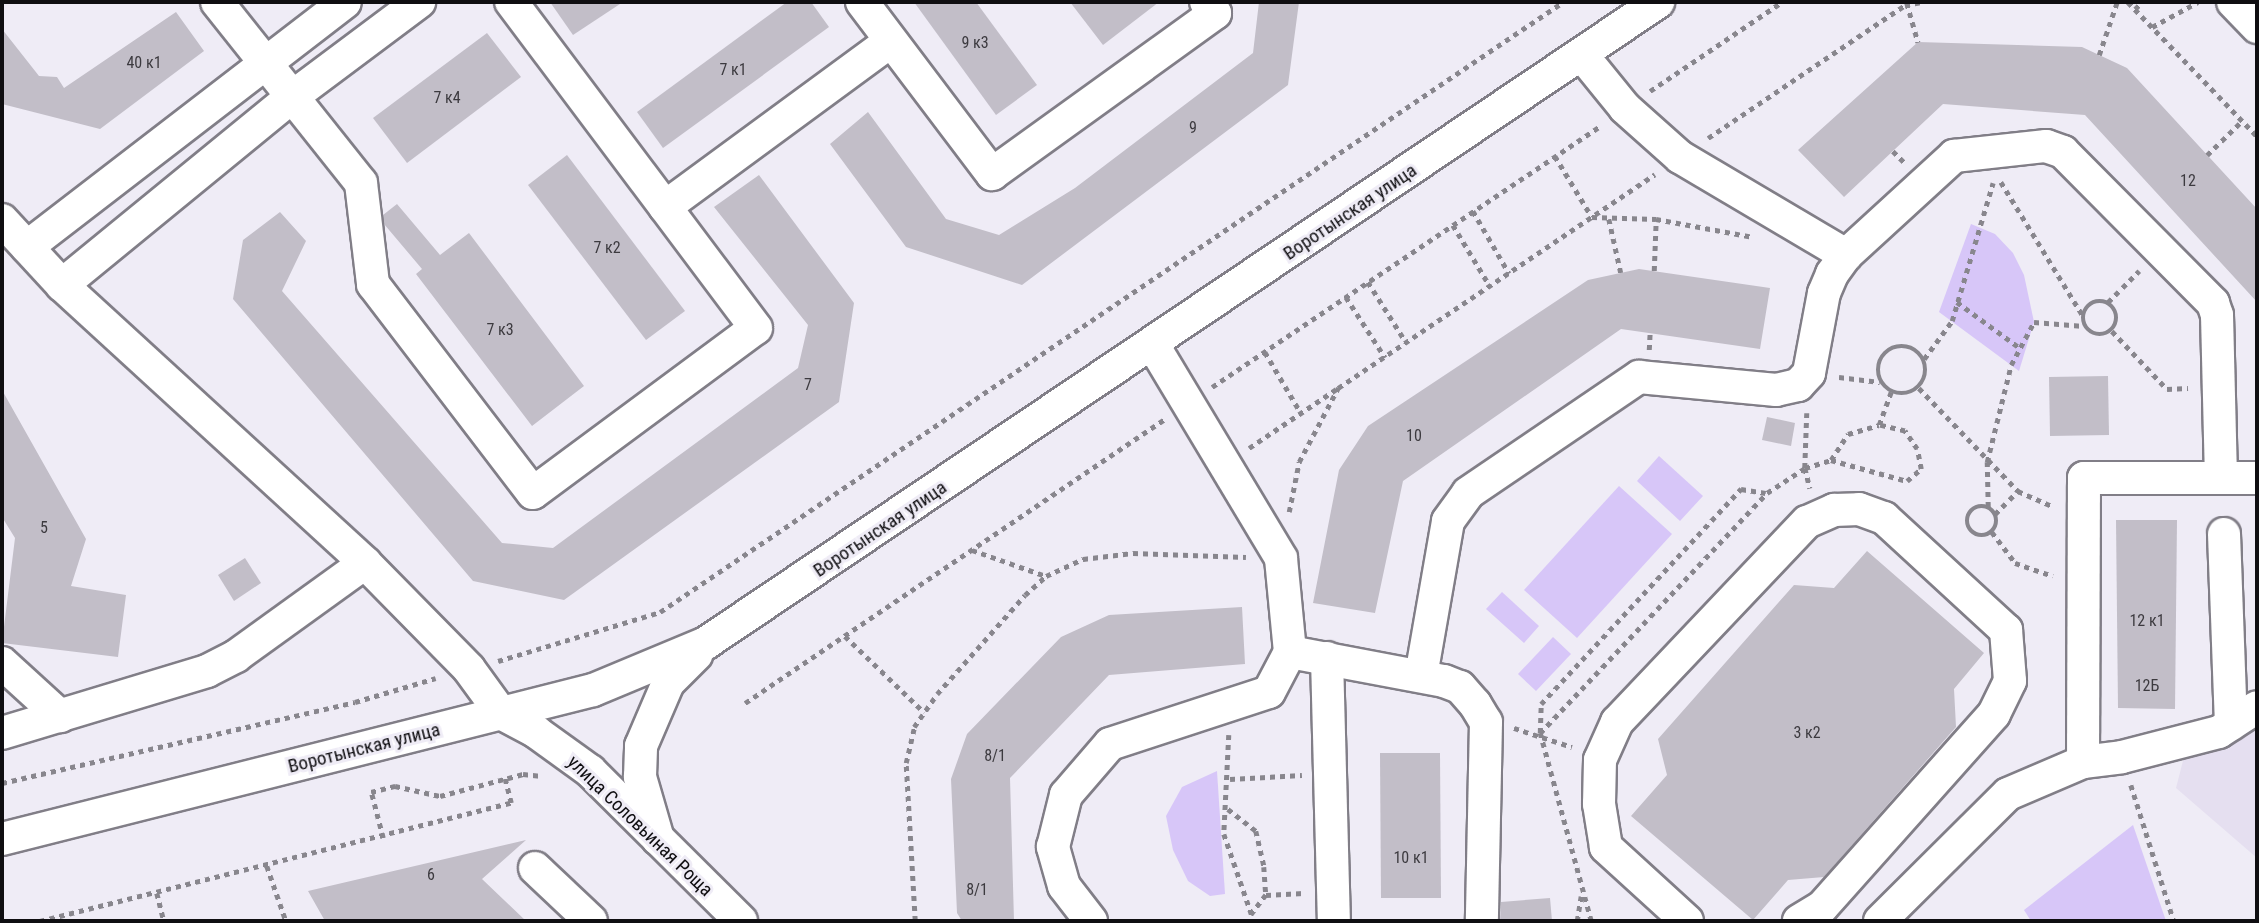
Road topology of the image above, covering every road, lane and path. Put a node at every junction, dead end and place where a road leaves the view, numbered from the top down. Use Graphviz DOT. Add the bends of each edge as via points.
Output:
graph roads {
  1 [pos="217,2"];
  2 [pos="345,2"];
  3 [pos="419,2"];
  4 [pos="511,2"];
  5 [pos="862,2"];
  6 [pos="1206,2"];
  7 [pos="1563,2"];
  8 [pos="1658,2"];
  9 [pos="1783,2"];
  10 [pos="1922,2"];
  11 [pos="2117,2"];
  12 [pos="2128,2"];
  13 [pos="2142,2"];
  14 [pos="2198,2"];
  15 [pos="2233,2"];
  16 [pos="1906,3"];
  17 [pos="2135,9"];
  18 [pos="2152,27"];
  19 [pos="2257,27"];
  20 [pos="891,41"];
  21 [pos="1918,42"];
  22 [pos="1582,55"];
  23 [pos="2098,55"];
  24 [pos="264,63"];
  25 [pos="292,97"];
  26 [pos="1625,108"];
  27 [pos="2242,121"];
  28 [pos="2257,136"];
  29 [pos="2207,155"];
  30 [pos="1555,156"];
  31 [pos="1680,157"];
  32 [pos="665,207"];
  33 [pos="1473,211"];
  34 [pos="1592,217"];
  35 [pos="1609,219"];
  36 [pos="1657,219"];
  37 [pos="2,220"];
  38 [pos="1453,225"];
  39 [pos="1760,238"];
  40 [pos="27,247"];
  41 [pos="2161,249"];
  42 [pos="1846,255"];
  43 [pos="1654,271"];
  44 [pos="1509,273"];
  45 [pos="1621,273"];
  46 [pos="1368,282"];
  47 [pos="62,285"];
  48 [pos="1490,286"];
  49 [pos="1346,297"];
  50 [pos="1957,302"];
  51 [pos="2108,302"];
  52 [pos="2083,316"];
  53 [pos="2084,326"];
  54 [pos="2112,331"];
  55 [pos="1406,342"];
  56 [pos="1153,345"];
  57 [pos="2020,348"];
  58 [pos="1265,352"];
  59 [pos="1385,357"];
  60 [pos="1924,359"];
  61 [pos="2219,387"];
  62 [pos="1338,388"];
  63 [pos="1919,388"];
  64 [pos="1189,403"];
  65 [pos="1301,413"];
  66 [pos="1879,425"];
  67 [pos="1831,460"];
  68 [pos="1987,462"];
  69 [pos="1227,463"];
  70 [pos="2221,478"];
  71 [pos="2257,478"];
  72 [pos="2018,491"];
  73 [pos="1767,493"];
  74 [pos="1988,507"];
  75 [pos="1995,514"];
  76 [pos="2084,521"];
  77 [pos="1992,532"];
  78 [pos="2224,534"];
  79 [pos="971,550"];
  80 [pos="1281,558"];
  81 [pos="365,564"];
  82 [pos="1046,576"];
  83 [pos="2084,587"];
  84 [pos="845,636"];
  85 [pos="706,643"];
  86 [pos="1290,652"];
  87 [pos="1327,658"];
  88 [pos="2,663"];
  89 [pos="469,669"];
  90 [pos="1420,676"];
  91 [pos="745,704"];
  92 [pos="1228,705"];
  93 [pos="2257,707"];
  94 [pos="924,712"];
  95 [pos="501,713"];
  96 [pos="60,716"];
  97 [pos="1486,722"];
  98 [pos="2231,724"];
  99 [pos="2,733"];
  100 [pos="1540,733"];
  101 [pos="2122,757"];
  102 [pos="1600,760"];
  103 [pos="2083,762"];
  104 [pos="1330,774"];
  105 [pos="505,779"];
  106 [pos="1230,779"];
  107 [pos="2,783"];
  108 [pos="552,783"];
  109 [pos="1227,809"];
  110 [pos="383,838"];
  111 [pos="2,839"];
  112 [pos="660,844"];
  113 [pos="267,866"];
  114 [pos="535,869"];
  115 [pos="157,893"];
  116 [pos="1251,915"];
  117 [pos="1819,916"];
  118 [pos="40,921"];
  119 [pos="163,921"];
  120 [pos="286,921"];
  121 [pos="591,921"];
  122 [pos="741,921"];
  123 [pos="915,921"];
  124 [pos="1091,921"];
  125 [pos="1254,921"];
  126 [pos="1334,921"];
  127 [pos="1482,921"];
  128 [pos="1577,921"];
  129 [pos="1591,921"];
  130 [pos="1687,921"];
  131 [pos="1880,921"];
  132 [pos="2174,921"];
  1 -- 24 [label="street"];
  2 -- 24 [label="street"];
  3 -- 25 [label="street"];
  4 -- 32 [label="street"];
  5 -- 20 [label="street"];
  6 -- 20 [label="street" via="1215,13 992,174"];
  7 -- 89 [label="path" via="660,612"];
  8 -- 22 [label="street, Воротынская улица"];
  9 -- 26 [label="path"];
  10 -- 16 [label="path"];
  11 -- 23 [label="path"];
  12 -- 17 [label="path"];
  13 -- 17 [label="path"];
  14 -- 18 [label="path"];
  15 -- 19 [label="street"];
  16 -- 21 [label="path"];
  16 -- 31 [label="path"];
  17 -- 18 [label="path"];
  18 -- 27 [label="path"];
  20 -- 32 [label="street"];
  22 -- 26 [label="street"];
  22 -- 56 [label="street, Воротынская улица"];
  24 -- 25 [label="street"];
  24 -- 40 [label="street"];
  25 -- 32 [label="street" via="361,183 373,284 533,493 757,328"];
  25 -- 47 [label="street"];
  26 -- 30 [label="path"];
  26 -- 31 [label="street"];
  27 -- 28 [label="path"];
  27 -- 29 [label="path"];
  30 -- 33 [label="path"];
  30 -- 34 [label="path"];
  31 -- 34 [label="path"];
  31 -- 42 [label="street"];
  33 -- 38 [label="path"];
  33 -- 44 [label="path"];
  34 -- 35 [label="path"];
  34 -- 44 [label="path"];
  35 -- 36 [label="path"];
  35 -- 45 [label="path"];
  36 -- 39 [label="path"];
  36 -- 43 [label="path"];
  37 -- 40 [label="street"];
  38 -- 46 [label="path"];
  38 -- 48 [label="path"];
  40 -- 47 [label="street"];
  41 -- 42 [label="street" via="2077,163 2046,146 2006,148 1943,161"];
  41 -- 51 [label="path"];
  41 -- 61 [label="street" via="2213,303"];
  42 -- 90 [label="street" via="1824,293 1809,373 1798,385 1776,390 1639,377 1468,493 1448,521"];
  44 -- 48 [label="path"];
  46 -- 49 [label="path"];
  46 -- 55 [label="path"];
  47 -- 81 [label="street"];
  48 -- 55 [label="path"];
  49 -- 58 [label="path"];
  49 -- 59 [label="path"];
  50 -- 52 [label="path" via="1996,174"];
  50 -- 57 [label="path"];
  50 -- 60 [label="path" via="1952,321"];
  51 -- 52 [label="path" via="2097,301"];
  51 -- 54 [label="path" via="2117,321"];
  52 -- 53 [label="path"];
  53 -- 54 [label="path" via="2103,336"];
  53 -- 57 [label="path" via="2034,322"];
  54 -- 61 [label="path" via="2167,389"];
  55 -- 59 [label="path"];
  56 -- 64 [label="street"];
  56 -- 85 [label="street, Воротынская улица"];
  57 -- 68 [label="path" via="2011,365"];
  58 -- 64 [label="path"];
  58 -- 65 [label="path"];
  59 -- 62 [label="path"];
  60 -- 63 [label="path" via="1926,374"];
  60 -- 63 [label="path" via="1913,348 1898,346 1884,353 1878,367 1880,382 1891,392 1906,395"];
  61 -- 70 [label="street"];
  62 -- 65 [label="path"];
  62 -- 80 [label="path" via="1299,462"];
  63 -- 68 [label="path"];
  64 -- 69 [label="street"];
  64 -- 79 [label="path"];
  65 -- 69 [label="path"];
  66 -- 67 [label="path" via="1905,431 1917,449 1921,469 1907,481"];
  68 -- 72 [label="path"];
  68 -- 74 [label="path"];
  69 -- 80 [label="street"];
  70 -- 71 [label="street"];
  70 -- 76 [label="street" via="2084,478"];
  72 -- 75 [label="path"];
  72 -- 76 [label="path"];
  73 -- 100 [label="path" via="1741,489 1541,704"];
  74 -- 75 [label="path"];
  74 -- 77 [label="path" via="1971,510 1967,519 1975,534"];
  75 -- 77 [label="path"];
  76 -- 83 [label="street"];
  77 -- 83 [label="path" via="2015,563"];
  78 -- 98 [label="street"];
  79 -- 82 [label="path"];
  79 -- 84 [label="path"];
  80 -- 82 [label="path" via="1133,553 1083,559"];
  80 -- 86 [label="street"];
  81 -- 89 [label="street"];
  81 -- 96 [label="street" via="236,656 207,671"];
  82 -- 94 [label="path"];
  83 -- 103 [label="street"];
  84 -- 91 [label="path"];
  84 -- 94 [label="path"];
  85 -- 95 [label="street, Воротынская улица" via="593,690"];
  85 -- 112 [label="street" via="668,683 641,746 640,776"];
  86 -- 87 [label="street"];
  86 -- 92 [label="street" via="1269,692"];
  87 -- 90 [label="street"];
  87 -- 104 [label="street"];
  88 -- 96 [label="street"];
  89 -- 95 [label="street"];
  89 -- 107 [label="path" via="355,702"];
  90 -- 97 [label="street" via="1460,687"];
  92 -- 106 [label="path"];
  92 -- 124 [label="street" via="1110,744 1066,795 1053,846 1064,886"];
  93 -- 98 [label="street"];
  94 -- 123 [label="path" via="914,727 906,763"];
  95 -- 111 [label="street, Воротынская улица"];
  95 -- 112 [label="street, улица Соловьиная Роща" via="590,771"];
  96 -- 99 [label="street"];
  97 -- 100 [label="path"];
  97 -- 127 [label="street"];
  98 -- 101 [label="street" via="2219,732"];
  100 -- 102 [label="path"];
  101 -- 103 [label="street"];
  101 -- 132 [label="path"];
  102 -- 117 [label="street" via="1616,722 1807,522 1835,510 1859,509 1884,518 2006,630 2010,681 1994,714"];
  102 -- 130 [label="street" via="1606,847"];
  103 -- 131 [label="street" via="2008,794"];
  104 -- 106 [label="path"];
  104 -- 126 [label="street"];
  105 -- 108 [label="path" via="542,776"];
  105 -- 110 [label="path" via="511,803"];
  105 -- 110 [label="path" via="440,796 395,786 371,792"];
  106 -- 109 [label="path"];
  109 -- 116 [label="path" via="1224,834"];
  109 -- 116 [label="path" via="1256,831 1266,895"];
  110 -- 113 [label="path"];
  112 -- 122 [label="street, улица Соловьиная Роща"];
  113 -- 115 [label="path"];
  113 -- 120 [label="path"];
  114 -- 121 [label="street"];
  115 -- 118 [label="path"];
  115 -- 119 [label="path"];
  116 -- 125 [label="path"];
  128 -- 129 [label="path" via="1582,891"];
}
